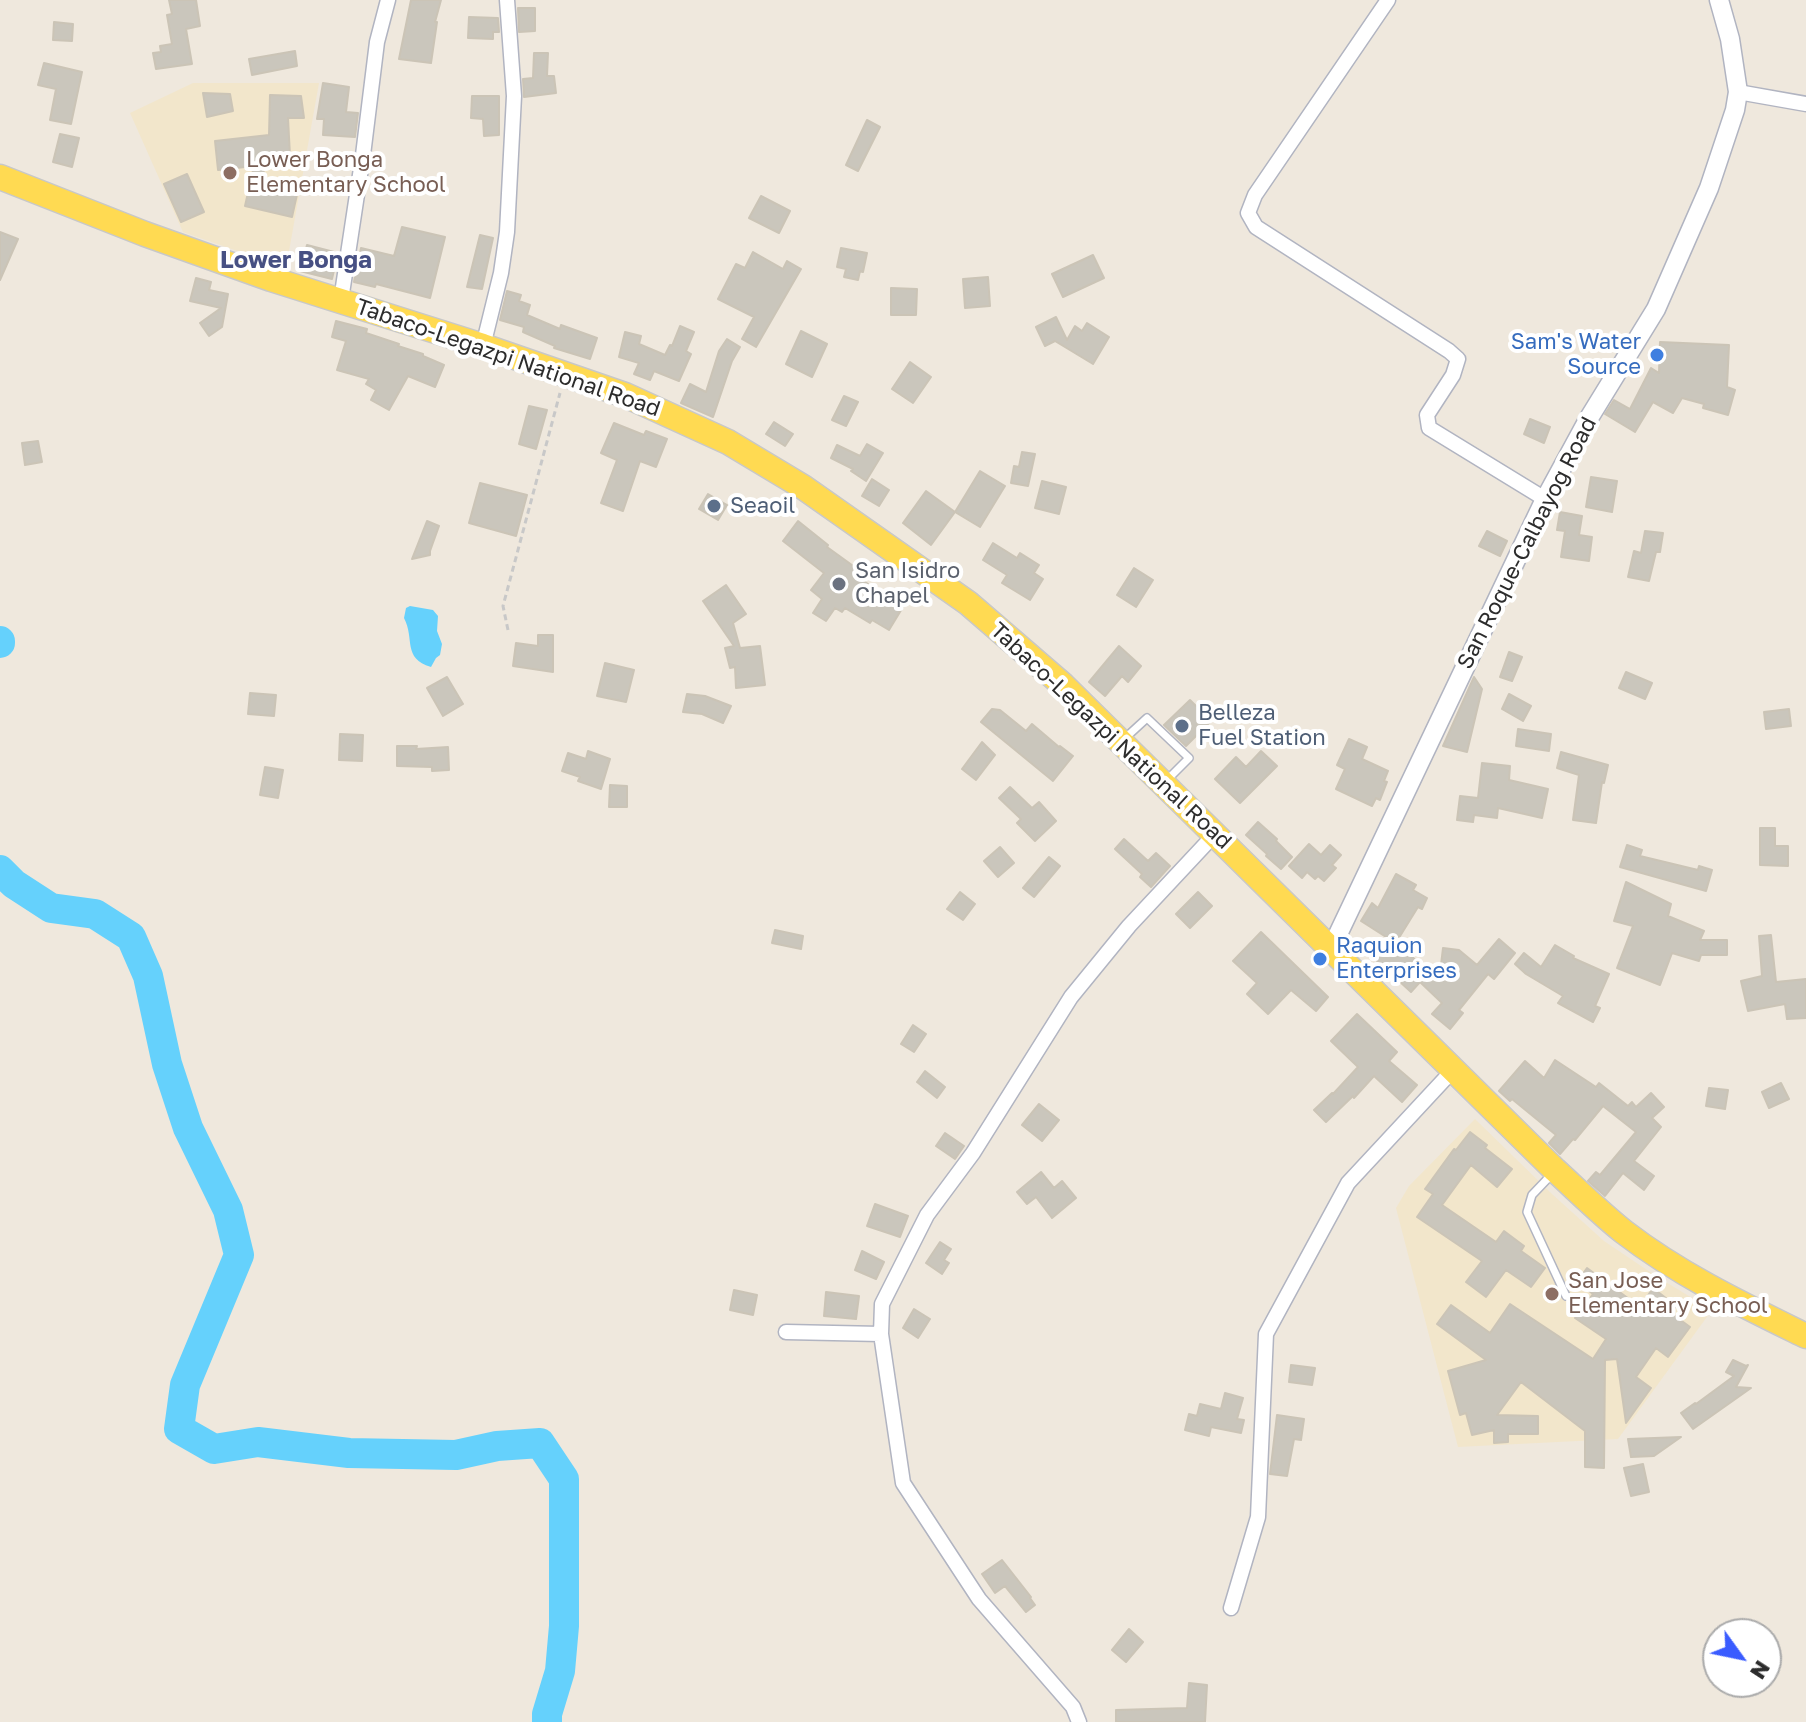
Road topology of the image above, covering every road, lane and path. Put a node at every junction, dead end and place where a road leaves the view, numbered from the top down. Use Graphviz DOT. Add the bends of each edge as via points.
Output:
graph roads {
  1 [pos="388,0"];
  2 [pos="507,0"];
  3 [pos="1388,0"];
  4 [pos="1719,0"];
  5 [pos="1738,92"];
  6 [pos="1806,104"];
  7 [pos="4,178"];
  8 [pos="341,300"];
  9 [pos="483,346"];
  10 [pos="565,374"];
  11 [pos="1545,499"];
  12 [pos="508,630"];
  13 [pos="1122,741"];
  14 [pos="1164,783"];
  15 [pos="1215,834"];
  16 [pos="1331,949"];
  17 [pos="1454,1069"];
  18 [pos="1555,1170"];
  19 [pos="1566,1296"];
  20 [pos="786,1332"];
  21 [pos="881,1334"];
  22 [pos="1806,1336"];
  23 [pos="1231,1608"];
  24 [pos="1079,1722"];
  1 -- 8 [label="street" via="377,42"];
  2 -- 9 [label="street" via="514,96 507,232"];
  3 -- 11 [label="street" via="1255,195 1248,213 1256,227 1458,359 1427,415 1429,428"];
  4 -- 5 [label="street, San Roque-Calbayog Road"];
  5 -- 6 [label="street"];
  5 -- 11 [label="street, San Roque-Calbayog Road" via="1709,188 1662,296"];
  7 -- 8 [label="main road, Tabaco-Legazpi National Road" via="145,234"];
  8 -- 9 [label="main road, Tabaco-Legazpi National Road"];
  9 -- 10 [label="main road, Tabaco-Legazpi National Road"];
  10 -- 12 [label="path" via="503,606"];
  10 -- 13 [label="main road, Tabaco-Legazpi National Road" via="688,423 803,487 968,603"];
  11 -- 16 [label="street, San Roque-Calbayog Road"];
  13 -- 14 [label="main road, Tabaco-Legazpi National Road"];
  13 -- 14 [label="lane" via="1147,718 1189,758"];
  14 -- 15 [label="main road, Tabaco-Legazpi National Road"];
  15 -- 16 [label="main road, Tabaco-Legazpi National Road"];
  15 -- 21 [label="street" via="1071,997 973,1153 927,1215 882,1304"];
  16 -- 17 [label="main road, Tabaco-Legazpi National Road"];
  17 -- 18 [label="main road, Tabaco-Legazpi National Road"];
  17 -- 23 [label="street" via="1348,1183 1266,1334 1258,1517"];
  18 -- 19 [label="lane" via="1532,1195 1527,1212"];
  18 -- 22 [label="main road, Tabaco-Legazpi National Road" via="1662,1259"];
  20 -- 21 [label="street"];
  21 -- 24 [label="street" via="903,1483 979,1599 1073,1707"];
}
